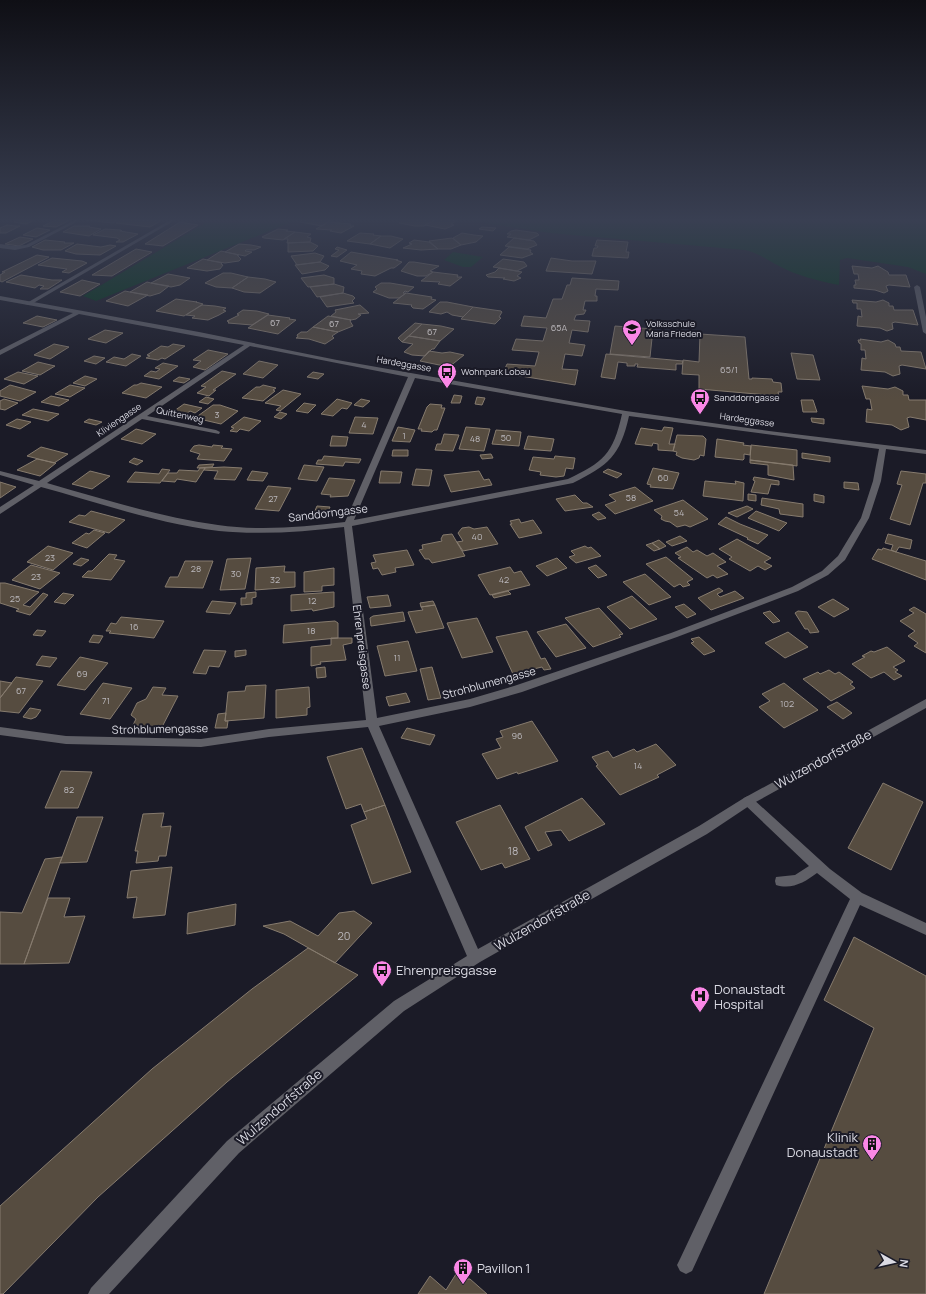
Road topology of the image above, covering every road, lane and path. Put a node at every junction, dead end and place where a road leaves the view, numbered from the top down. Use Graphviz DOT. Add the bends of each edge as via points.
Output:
graph roads {
  1 [pos="71,279"];
  2 [pos="917,287"];
  3 [pos="0,298"];
  4 [pos="28,304"];
  5 [pos="79,312"];
  6 [pos="926,332"];
  7 [pos="248,345"];
  8 [pos="0,354"];
  9 [pos="412,376"];
  10 [pos="626,413"];
  11 [pos="141,417"];
  12 [pos="216,432"];
  13 [pos="883,447"];
  14 [pos="926,452"];
  15 [pos="0,473"];
  16 [pos="39,485"];
  17 [pos="0,511"];
  18 [pos="348,524"];
  19 [pos="926,703"];
  20 [pos="372,723"];
  21 [pos="0,731"];
  22 [pos="748,801"];
  23 [pos="818,866"];
  24 [pos="781,881"];
  25 [pos="857,897"];
  26 [pos="926,929"];
  27 [pos="475,958"];
  28 [pos="686,1265"];
  29 [pos="97,1294"];
  1 -- 4 [label="street"];
  2 -- 6 [label="street"];
  3 -- 4 [label="street, Hardeggasse"];
  4 -- 5 [label="street, Hardeggasse"];
  5 -- 7 [label="street, Hardeggasse"];
  5 -- 8 [label="street"];
  7 -- 9 [label="street, Hardeggasse"];
  7 -- 11 [label="street, Kliviengasse"];
  9 -- 10 [label="street, Hardeggasse"];
  9 -- 18 [label="street"];
  10 -- 13 [label="street, Hardeggasse"];
  10 -- 18 [label="street, Sanddorngasse" via="606,460 570,481"];
  11 -- 12 [label="street, Quittenweg"];
  11 -- 16 [label="street, Kliviengasse"];
  13 -- 14 [label="street, Hardeggasse"];
  13 -- 20 [label="street, Strohblumengasse" via="877,481 865,518 842,558 825,573 795,589 674,635 518,689"];
  15 -- 16 [label="street, Sanddorngasse"];
  16 -- 17 [label="street, Kliviengasse"];
  16 -- 18 [label="street, Sanddorngasse" via="193,525 296,530"];
  18 -- 20 [label="street, Ehrenpreisgasse"];
  19 -- 22 [label="street, Wulzendorfstraße"];
  20 -- 21 [label="street, Strohblumengasse" via="269,733 201,743 66,740"];
  20 -- 27 [label="street, Ehrenpreisgasse"];
  22 -- 23 [label="street"];
  22 -- 27 [label="street, Wulzendorfstraße" via="703,830"];
  23 -- 24 [label="street" via="797,880"];
  23 -- 25 [label="street"];
  25 -- 26 [label="street"];
  25 -- 28 [label="street"];
  27 -- 29 [label="street, Wulzendorfstraße" via="400,1006 234,1147"];
}
